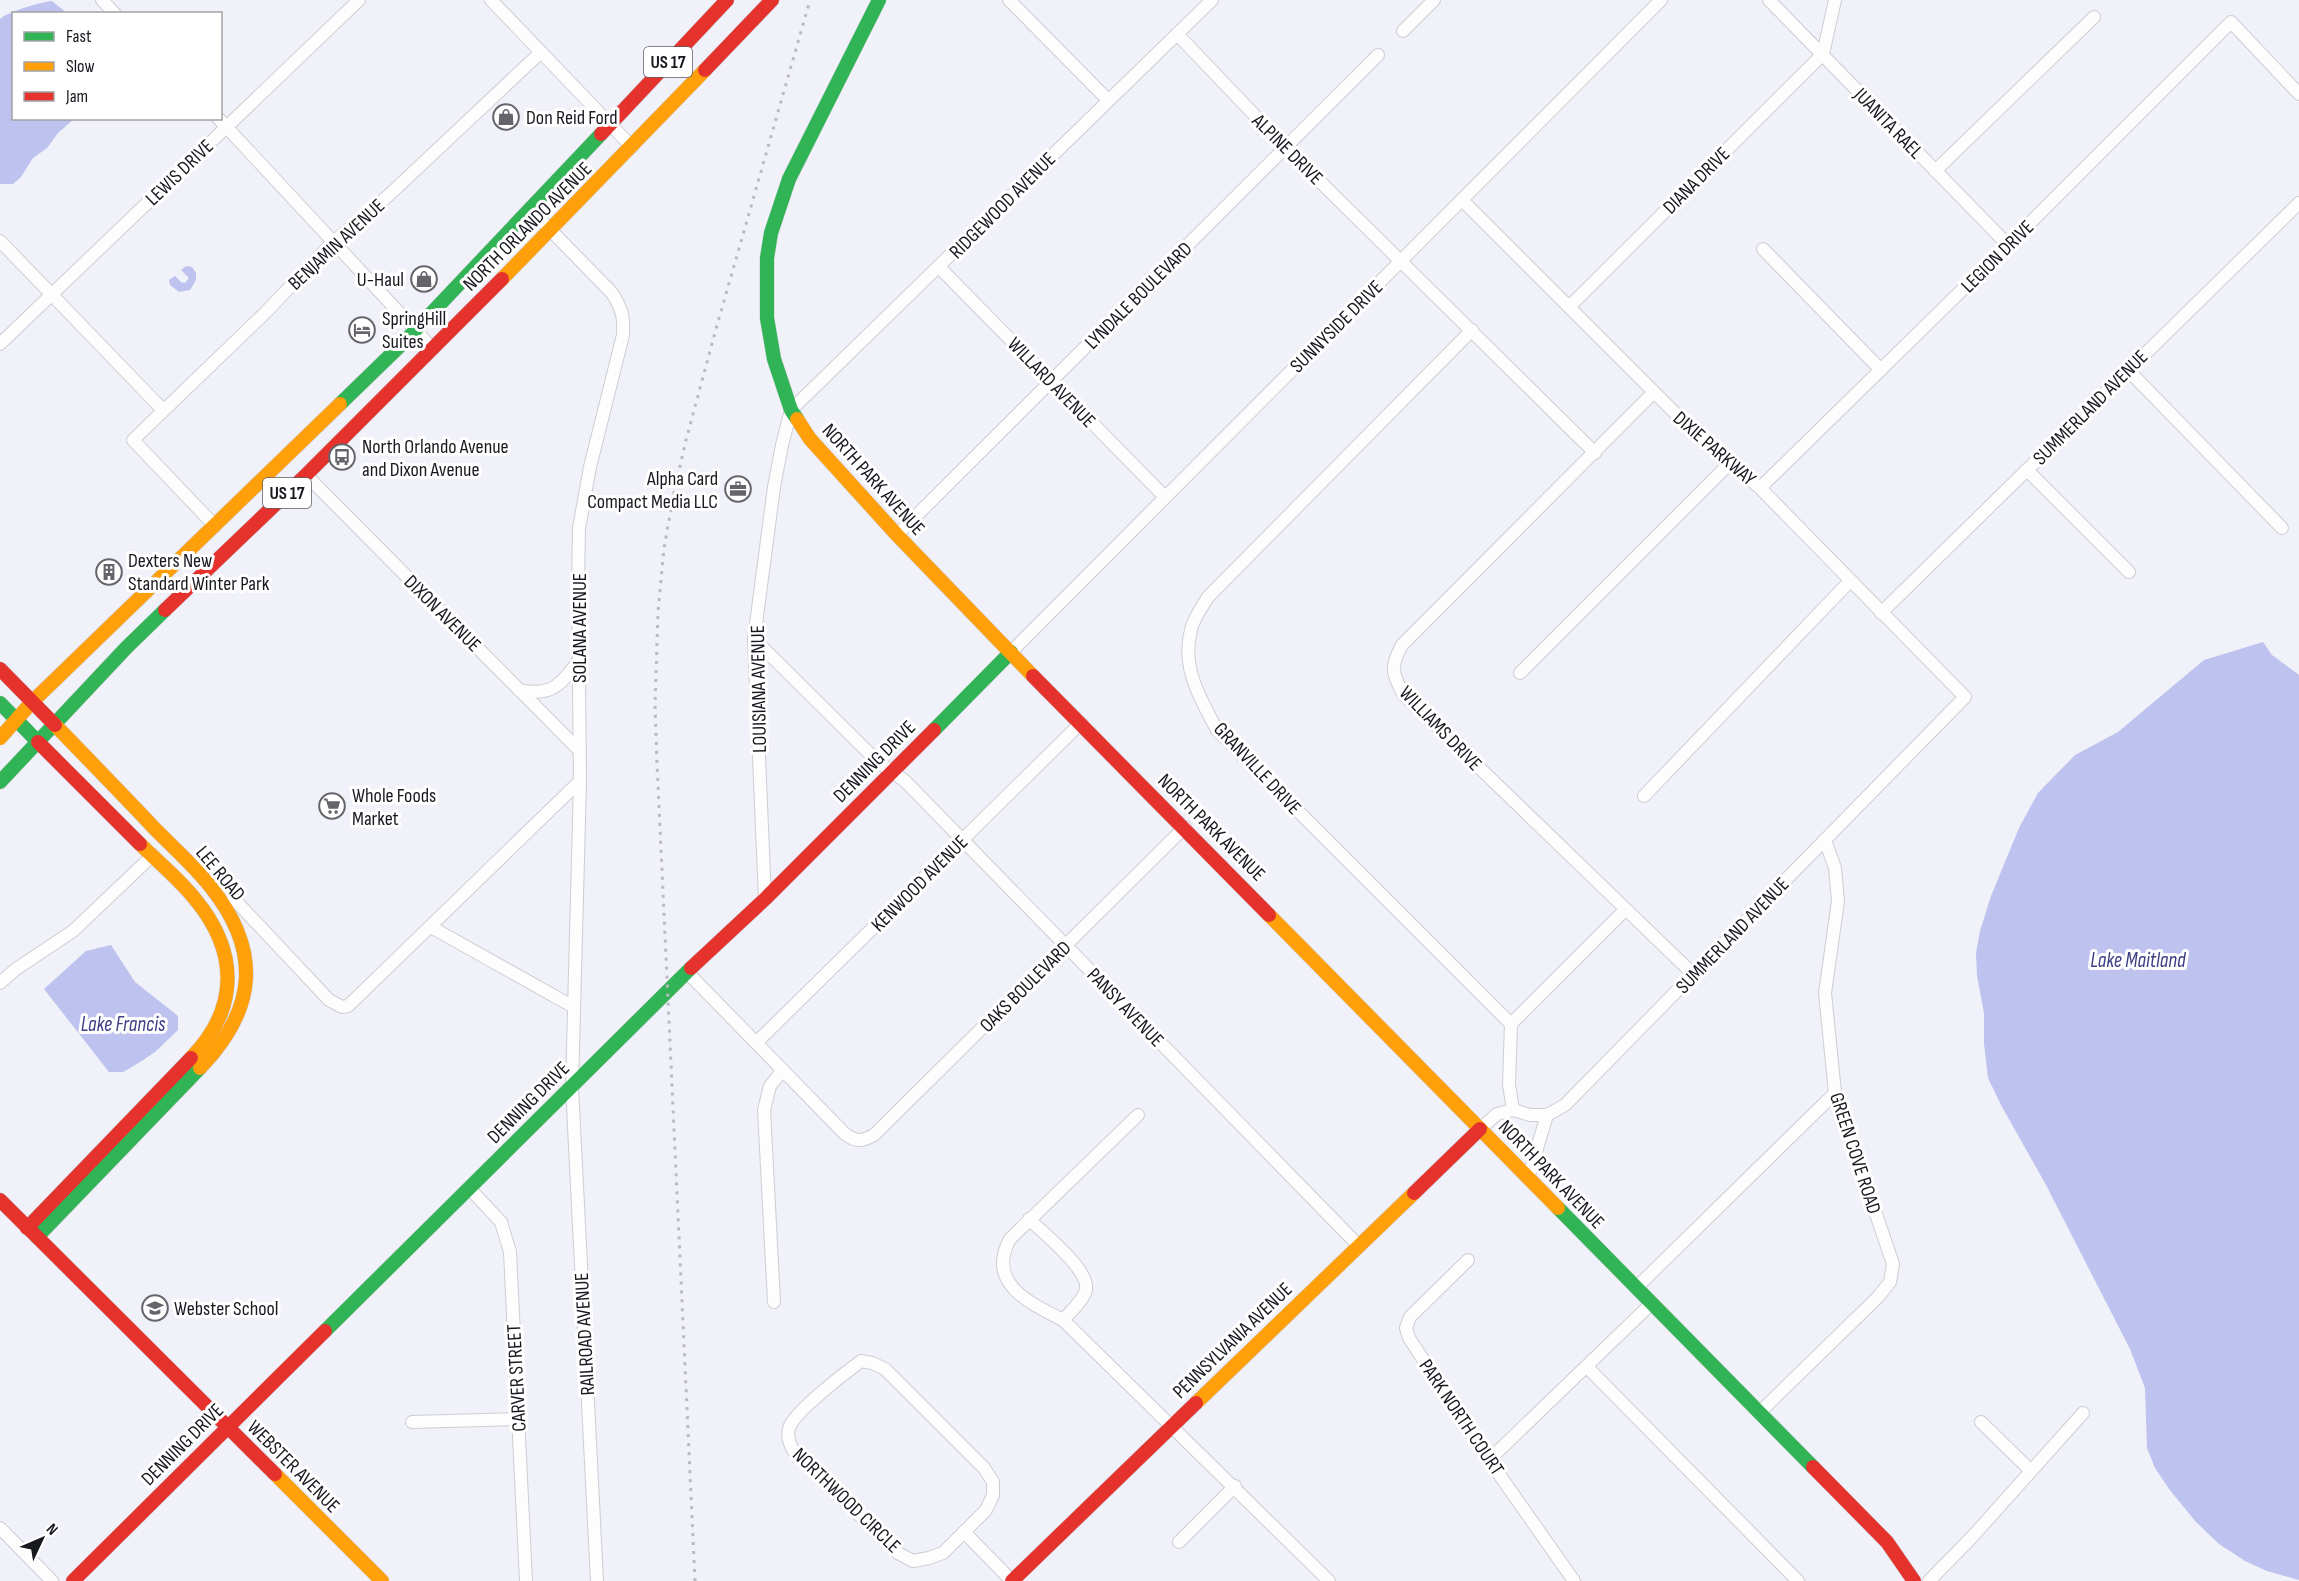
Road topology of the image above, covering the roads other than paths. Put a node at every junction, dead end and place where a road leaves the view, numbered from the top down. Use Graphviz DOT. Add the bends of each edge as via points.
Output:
graph roads {
  1 [pos="102,0"];
  2 [pos="359,0"];
  3 [pos="491,0"];
  4 [pos="727,0"];
  5 [pos="772,0"];
  6 [pos="879,0"];
  7 [pos="1009,0"];
  8 [pos="1212,0"];
  9 [pos="1434,0"];
  10 [pos="1661,0"];
  11 [pos="1770,0"];
  12 [pos="1835,0"];
  13 [pos="113,12"];
  14 [pos="2094,17"];
  15 [pos="1403,31"];
  16 [pos="1177,34"];
  17 [pos="541,52"];
  18 [pos="1823,54"];
  19 [pos="1378,55"];
  20 [pos="2299,94"];
  21 [pos="1108,100"];
  22 [pos="222,123"];
  23 [pos="610,125"];
  24 [pos="632,147"];
  25 [pos="1286,148"];
  26 [pos="1935,171"];
  27 [pos="1463,201"];
  28 [pos="2299,203"];
  29 [pos="530,209"];
  30 [pos="551,231"];
  31 [pos="0,241"];
  32 [pos="332,243"];
  33 [pos="2008,245"];
  34 [pos="1763,249"];
  35 [pos="1402,261"];
  36 [pos="939,267"];
  37 [pos="52,294"];
  38 [pos="1569,307"];
  39 [pos="415,330"];
  40 [pos="1472,330"];
  41 [pos="0,344"];
  42 [pos="433,349"];
  43 [pos="1881,370"];
  44 [pos="2128,370"];
  45 [pos="1051,382"];
  46 [pos="1653,393"];
  47 [pos="163,410"];
  48 [pos="791,410"];
  49 [pos="1595,453"];
  50 [pos="1730,463"];
  51 [pos="2027,470"];
  52 [pos="306,475"];
  53 [pos="1760,488"];
  54 [pos="1165,497"];
  55 [pos="215,526"];
  56 [pos="2282,528"];
  57 [pos="897,535"];
  58 [pos="199,542"];
  59 [pos="2129,572"];
  60 [pos="1850,581"];
  61 [pos="183,593"];
  62 [pos="1881,613"];
  63 [pos="754,639"];
  64 [pos="1011,652"];
  65 [pos="579,660"];
  66 [pos="0,669"];
  67 [pos="1520,673"];
  68 [pos="519,690"];
  69 [pos="1965,697"];
  70 [pos="33,702"];
  71 [pos="0,703"];
  72 [pos="16,719"];
  73 [pos="1081,723"];
  74 [pos="54,725"];
  75 [pos="0,738"];
  76 [pos="38,742"];
  77 [pos="580,751"];
  78 [pos="891,772"];
  79 [pos="580,781"];
  80 [pos="0,782"];
  81 [pos="1644,796"];
  82 [pos="1185,827"];
  83 [pos="962,840"];
  84 [pos="1824,840"];
  85 [pos="153,855"];
  86 [pos="209,884"];
  87 [pos="195,898"];
  88 [pos="234,898"];
  89 [pos="765,899"];
  90 [pos="1625,910"];
  91 [pos="431,927"];
  92 [pos="1066,945"];
  93 [pos="687,972"];
  94 [pos="1693,974"];
  95 [pos="0,983"];
  96 [pos="572,1006"];
  97 [pos="1511,1024"];
  98 [pos="757,1042"];
  99 [pos="783,1070"];
  100 [pos="572,1087"];
  101 [pos="1835,1093"];
  102 [pos="160,1101"];
  103 [pos="1513,1110"];
  104 [pos="1138,1115"];
  105 [pos="1548,1115"];
  106 [pos="1480,1129"];
  107 [pos="1528,1178"];
  108 [pos="469,1188"];
  109 [pos="0,1200"];
  110 [pos="1029,1220"];
  111 [pos="32,1233"];
  112 [pos="1358,1245"];
  113 [pos="1468,1260"];
  114 [pos="1636,1288"];
  115 [pos="774,1302"];
  116 [pos="1652,1303"];
  117 [pos="1063,1320"];
  118 [pos="1587,1367"];
  119 [pos="1760,1412"];
  120 [pos="2083,1413"];
  121 [pos="518,1419"];
  122 [pos="412,1422"];
  123 [pos="1981,1422"];
  124 [pos="227,1426"];
  125 [pos="1170,1426"];
  126 [pos="1489,1460"];
  127 [pos="2031,1471"];
  128 [pos="1235,1486"];
  129 [pos="0,1528"];
  130 [pos="964,1532"];
  131 [pos="1179,1542"];
  132 [pos="52,1581"];
  133 [pos="73,1581"];
  134 [pos="382,1581"];
  135 [pos="526,1581"];
  136 [pos="597,1581"];
  137 [pos="1012,1581"];
  138 [pos="1329,1581"];
  139 [pos="1574,1581"];
  140 [pos="1798,1581"];
  141 [pos="1914,1581"];
  142 [pos="1929,1581"];
  1 -- 13 [label="street"];
  2 -- 22 [label="street, LEWIS DRIVE"];
  3 -- 17 [label="street"];
  4 -- 23 [label="street, NORTH ORLANDO AVENUE / US 17"];
  5 -- 24 [label="street, NORTH ORLANDO AVENUE / US 17"];
  6 -- 48 [label="street, NORTH PARK AVENUE" via="789,179 771,233 766,318 774,359"];
  7 -- 21 [label="street"];
  8 -- 16 [label="street, RIDGEWOOD AVENUE"];
  9 -- 15 [label="street"];
  10 -- 27 [label="street, SUNNYSIDE DRIVE"];
  11 -- 18 [label="street, JUANITA RAEL"];
  12 -- 18 [label="street"];
  14 -- 26 [label="street"];
  16 -- 21 [label="street, RIDGEWOOD AVENUE"];
  16 -- 25 [label="street, ALPINE DRIVE"];
  17 -- 23 [label="street"];
  17 -- 32 [label="street, BENJAMIN AVENUE" via="389,195"];
  18 -- 26 [label="street, JUANITA RAEL"];
  18 -- 38 [label="street, DIANA DRIVE"];
  19 -- 25 [label="street, LYNDALE BOULEVARD"];
  20 -- 33 [label="street, LEGION DRIVE" via="2231,22"];
  21 -- 36 [label="street, RIDGEWOOD AVENUE"];
  22 -- 32 [label="street"];
  22 -- 37 [label="street, LEWIS DRIVE"];
  23 -- 24 [label="street"];
  23 -- 29 [label="street, NORTH ORLANDO AVENUE / US 17"];
  24 -- 30 [label="street, NORTH ORLANDO AVENUE / US 17"];
  25 -- 35 [label="street, ALPINE DRIVE"];
  25 -- 45 [label="street, LYNDALE BOULEVARD"];
  26 -- 33 [label="street, JUANITA RAEL"];
  27 -- 35 [label="street, SUNNYSIDE DRIVE"];
  27 -- 38 [label="street, DIXIE PARKWAY"];
  28 -- 44 [label="street, SUMMERLAND AVENUE"];
  29 -- 30 [label="street, SOLANA AVENUE"];
  29 -- 39 [label="street, NORTH ORLANDO AVENUE / US 17"];
  30 -- 42 [label="street, NORTH ORLANDO AVENUE / US 17"];
  30 -- 65 [label="street, SOLANA AVENUE" via="612,293 621,307 623,320 579,528"];
  31 -- 37 [label="street"];
  32 -- 39 [label="street"];
  32 -- 47 [label="street, BENJAMIN AVENUE"];
  33 -- 43 [label="street, LEGION DRIVE"];
  34 -- 43 [label="street"];
  35 -- 40 [label="street, ALPINE DRIVE"];
  35 -- 54 [label="street, SUNNYSIDE DRIVE"];
  36 -- 45 [label="street, WILLARD AVENUE"];
  36 -- 48 [label="street, RIDGEWOOD AVENUE"];
  37 -- 41 [label="street, LEWIS DRIVE"];
  37 -- 47 [label="street"];
  38 -- 46 [label="street, DIXIE PARKWAY"];
  39 -- 42 [label="street"];
  39 -- 55 [label="street, NORTH ORLANDO AVENUE / US 17"];
  40 -- 49 [label="street, ALPINE DRIVE"];
  40 -- 97 [label="street, GRANVILLE DRIVE" via="1208,597 1191,628 1187,657 1197,694 1217,730"];
  42 -- 52 [label="street, NORTH ORLANDO AVENUE / US 17"];
  43 -- 53 [label="street, LEGION DRIVE"];
  44 -- 51 [label="street, SUMMERLAND AVENUE"];
  44 -- 56 [label="street"];
  45 -- 54 [label="street, WILLARD AVENUE"];
  45 -- 57 [label="street, LYNDALE BOULEVARD"];
  46 -- 49 [label="street, WILLIAMS DRIVE"];
  46 -- 50 [label="street, DIXIE PARKWAY"];
  47 -- 55 [label="street, BENJAMIN AVENUE" via="133,440"];
  48 -- 57 [label="street, NORTH PARK AVENUE" via="810,440"];
  48 -- 63 [label="street, LOUISIANA AVENUE" via="774,487"];
  49 -- 90 [label="street, WILLIAMS DRIVE" via="1402,645 1392,673 1403,694"];
  50 -- 53 [label="street, DIXIE PARKWAY"];
  50 -- 67 [label="street"];
  51 -- 59 [label="street"];
  51 -- 62 [label="street, SUMMERLAND AVENUE"];
  52 -- 61 [label="street, NORTH ORLANDO AVENUE / US 17"];
  52 -- 68 [label="street, DIXON AVENUE"];
  53 -- 60 [label="street, DIXIE PARKWAY"];
  54 -- 64 [label="street, SUNNYSIDE DRIVE"];
  55 -- 58 [label="street, NORTH ORLANDO AVENUE / US 17"];
  57 -- 64 [label="street, NORTH PARK AVENUE"];
  58 -- 61 [label="street" via="181,580"];
  58 -- 70 [label="street, NORTH ORLANDO AVENUE / US 17"];
  60 -- 62 [label="street, DIXIE PARKWAY"];
  60 -- 81 [label="street"];
  61 -- 74 [label="street, NORTH ORLANDO AVENUE / US 17"];
  62 -- 69 [label="street, DIXIE PARKWAY"];
  63 -- 78 [label="street, PANSY AVENUE"];
  63 -- 89 [label="street, LOUISIANA AVENUE"];
  64 -- 73 [label="street, NORTH PARK AVENUE"];
  64 -- 78 [label="street, DENNING DRIVE"];
  65 -- 68 [label="street" via="556,687 532,693"];
  65 -- 77 [label="street, SOLANA AVENUE"];
  66 -- 70 [label="street, LEE ROAD"];
  68 -- 77 [label="street, DIXON AVENUE"];
  69 -- 84 [label="street, SUMMERLAND AVENUE"];
  70 -- 72 [label="street, NORTH ORLANDO AVENUE / US 17"];
  70 -- 74 [label="street, LEE ROAD"];
  71 -- 72 [label="street, LEE ROAD"];
  72 -- 75 [label="street, NORTH ORLANDO AVENUE / US 17"];
  72 -- 76 [label="street, LEE ROAD"];
  73 -- 82 [label="street, NORTH PARK AVENUE"];
  73 -- 83 [label="street, KENWOOD AVENUE"];
  74 -- 76 [label="street, NORTH ORLANDO AVENUE / US 17"];
  74 -- 86 [label="street, LEE ROAD"];
  76 -- 80 [label="street, NORTH ORLANDO AVENUE / US 17"];
  76 -- 85 [label="street, LEE ROAD"];
  77 -- 79 [label="street, SOLANA AVENUE"];
  78 -- 83 [label="street, PANSY AVENUE"];
  78 -- 89 [label="street, DENNING DRIVE"];
  79 -- 91 [label="street"];
  79 -- 96 [label="street, SOLANA AVENUE"];
  82 -- 92 [label="street, OAKS BOULEVARD"];
  82 -- 106 [label="street, NORTH PARK AVENUE"];
  83 -- 92 [label="street, PANSY AVENUE"];
  83 -- 98 [label="street, KENWOOD AVENUE"];
  84 -- 94 [label="street, SUMMERLAND AVENUE"];
  84 -- 101 [label="street, GREEN COVE ROAD" via="1834,868 1838,901 1825,993"];
  85 -- 87 [label="street, LEE ROAD"];
  85 -- 95 [label="street" via="73,931"];
  86 -- 87 [label="street"];
  86 -- 102 [label="street, LEE ROAD" via="226,905 243,942 243,999 237,1019 220,1047"];
  87 -- 102 [label="street, LEE ROAD" via="212,919 224,945 229,975 227,995 215,1031"];
  88 -- 91 [label="street" via="329,1000 342,1007 352,1004"];
  89 -- 93 [label="street, DENNING DRIVE"];
  90 -- 94 [label="street, WILLIAMS DRIVE"];
  90 -- 97 [label="street"];
  91 -- 96 [label="street"];
  92 -- 99 [label="street, OAKS BOULEVARD" via="874,1135 863,1141 852,1140 844,1133"];
  92 -- 112 [label="street, PANSY AVENUE"];
  93 -- 98 [label="street"];
  93 -- 100 [label="street, DENNING DRIVE"];
  94 -- 105 [label="street, SUMMERLAND AVENUE" via="1565,1105"];
  96 -- 100 [label="street, SOLANA AVENUE"];
  97 -- 103 [label="street" via="1509,1084"];
  98 -- 99 [label="street"];
  99 -- 115 [label="street" via="770,1086 764,1110"];
  100 -- 108 [label="street, DENNING DRIVE"];
  100 -- 136 [label="street, RAILROAD AVENUE"];
  101 -- 114 [label="street"];
  101 -- 119 [label="street, GREEN COVE ROAD" via="1893,1263 1890,1282"];
  102 -- 111 [label="street, LEE ROAD"];
  103 -- 105 [label="street"];
  103 -- 106 [label="street" via="1497,1114"];
  104 -- 110 [label="street"];
  105 -- 107 [label="street"];
  106 -- 107 [label="street, NORTH PARK AVENUE"];
  106 -- 112 [label="street, PENNSYLVANIA AVENUE"];
  107 -- 114 [label="street, NORTH PARK AVENUE"];
  108 -- 121 [label="street, CARVER STREET" via="501,1222 510,1252"];
  108 -- 124 [label="street, DENNING DRIVE"];
  109 -- 111 [label="street, WEBSTER AVENUE"];
  110 -- 117 [label="street" via="1080,1269 1086,1281 1086,1292"];
  110 -- 117 [label="street" via="1002,1253 1003,1270 1011,1287 1029,1303"];
  111 -- 124 [label="street, WEBSTER AVENUE"];
  112 -- 125 [label="street, PENNSYLVANIA AVENUE"];
  113 -- 126 [label="street, PARK NORTH COURT" via="1410,1317 1406,1328"];
  114 -- 116 [label="street, NORTH PARK AVENUE"];
  116 -- 118 [label="street"];
  116 -- 119 [label="street, NORTH PARK AVENUE"];
  117 -- 125 [label="street"];
  118 -- 126 [label="street"];
  118 -- 140 [label="street"];
  119 -- 141 [label="street, NORTH PARK AVENUE" via="1887,1542"];
  120 -- 127 [label="street"];
  121 -- 122 [label="street"];
  121 -- 135 [label="street, CARVER STREET"];
  123 -- 127 [label="street"];
  124 -- 133 [label="street, DENNING DRIVE"];
  124 -- 134 [label="street, WEBSTER AVENUE"];
  125 -- 128 [label="street"];
  125 -- 137 [label="street, PENNSYLVANIA AVENUE"];
  126 -- 139 [label="street, PARK NORTH COURT"];
  127 -- 142 [label="street"];
  128 -- 131 [label="street"];
  128 -- 138 [label="street"];
  129 -- 132 [label="street"];
  130 -- 130 [label="street, NORTHWOOD CIRCLE" via="986,1510 993,1496 993,1482 984,1468 885,1369 861,1361 789,1427 788,1441 793,1450 898,1553 913,1561 929,1558 943,1553"];
  130 -- 137 [label="street"];
}
